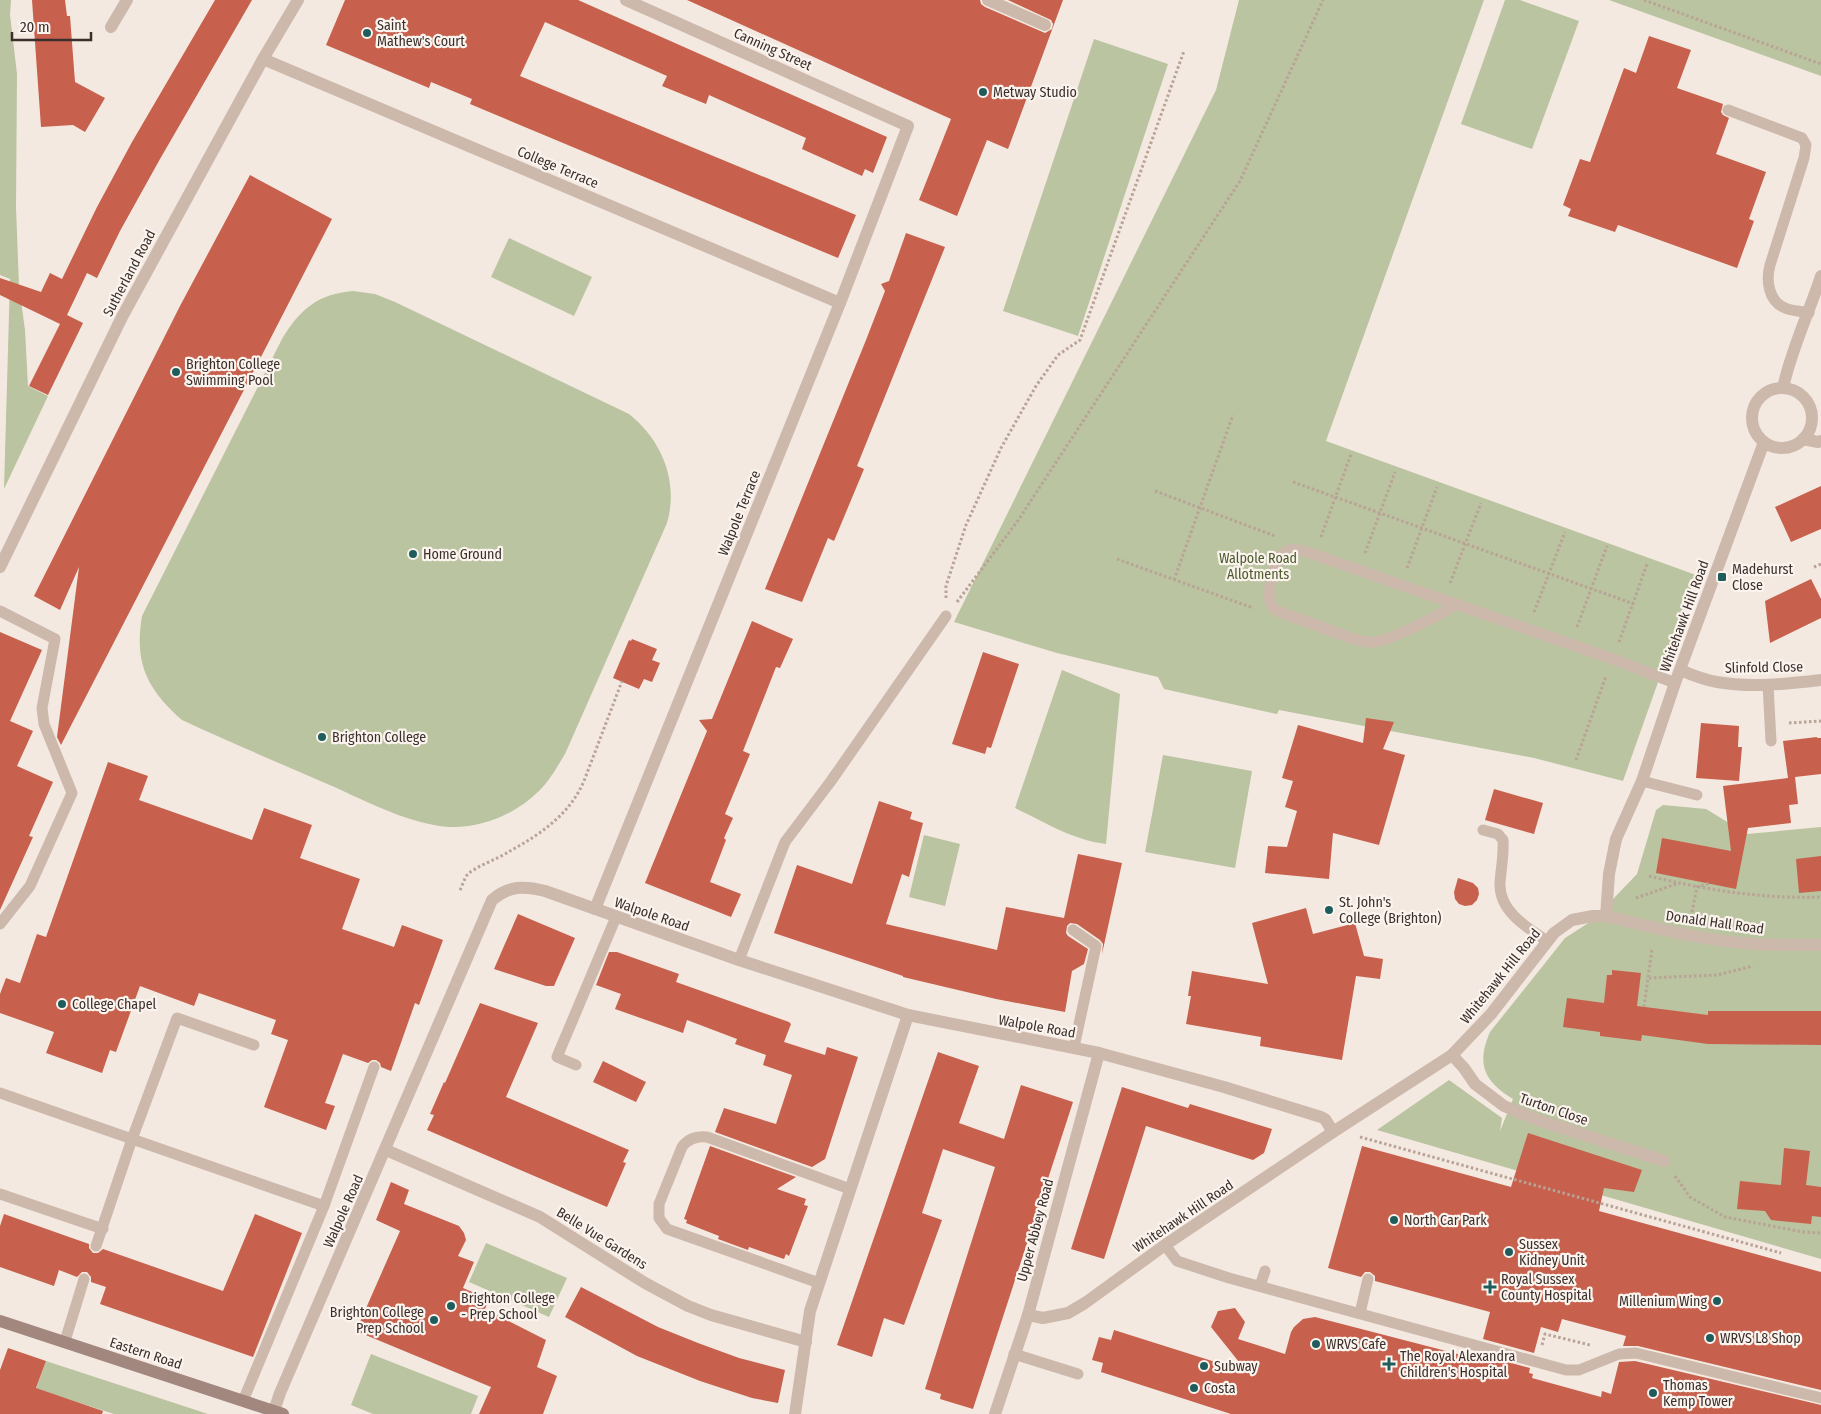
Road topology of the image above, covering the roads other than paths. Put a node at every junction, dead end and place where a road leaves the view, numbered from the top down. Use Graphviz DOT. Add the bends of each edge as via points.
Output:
graph roads {
  1 [pos="127,0"];
  2 [pos="298,0"];
  3 [pos="626,0"];
  4 [pos="988,0"];
  5 [pos="1045,25"];
  6 [pos="111,27"];
  7 [pos="263,59"];
  8 [pos="1728,110"];
  9 [pos="908,126"];
  10 [pos="1821,276"];
  11 [pos="840,303"];
  12 [pos="1809,313"];
  13 [pos="1783,388"];
  14 [pos="1803,439"];
  15 [pos="1821,441"];
  16 [pos="1764,442"];
  17 [pos="0,566"];
  18 [pos="1456,604"];
  19 [pos="0,612"];
  20 [pos="946,616"];
  21 [pos="1680,670"];
  22 [pos="1821,680"];
  23 [pos="1675,683"];
  24 [pos="1768,684"];
  25 [pos="1771,741"];
  26 [pos="1642,781"];
  27 [pos="1697,795"];
  28 [pos="1483,830"];
  29 [pos="595,909"];
  30 [pos="1606,916"];
  31 [pos="616,918"];
  32 [pos="0,924"];
  33 [pos="1073,930"];
  34 [pos="1546,941"];
  35 [pos="1821,945"];
  36 [pos="739,960"];
  37 [pos="908,1015"];
  38 [pos="254,1045"];
  39 [pos="1074,1047"];
  40 [pos="1099,1053"];
  41 [pos="1452,1055"];
  42 [pos="576,1065"];
  43 [pos="374,1067"];
  44 [pos="0,1093"];
  45 [pos="1333,1132"];
  46 [pos="132,1139"];
  47 [pos="386,1150"];
  48 [pos="1664,1161"];
  49 [pos="850,1190"];
  50 [pos="0,1194"];
  51 [pos="324,1206"];
  52 [pos="103,1230"];
  53 [pos="1165,1245"];
  54 [pos="96,1246"];
  55 [pos="1264,1271"];
  56 [pos="84,1279"];
  57 [pos="1368,1279"];
  58 [pos="819,1283"];
  59 [pos="1260,1286"];
  60 [pos="1360,1313"];
  61 [pos="1028,1315"];
  62 [pos="0,1321"];
  63 [pos="65,1341"];
  64 [pos="806,1342"];
  65 [pos="1014,1354"];
  66 [pos="1078,1374"];
  67 [pos="1821,1398"];
  68 [pos="243,1401"];
  69 [pos="277,1413"];
  70 [pos="795,1414"];
  71 [pos="995,1414"];
  1 -- 6 [label="street"];
  2 -- 7 [label="street, Sutherland Road"];
  3 -- 9 [label="street, Canning Street"];
  4 -- 5 [label="street"];
  7 -- 11 [label="street, College Terrace"];
  7 -- 17 [label="street, Sutherland Road" via="122,317"];
  8 -- 12 [label="lane" via="1802,138 1806,145 1770,265 1768,282 1772,295 1784,308"];
  9 -- 11 [label="street, Walpole Terrace"];
  10 -- 12 [label="street"];
  11 -- 29 [label="street, Walpole Terrace"];
  12 -- 13 [label="street" via="1787,368"];
  13 -- 14 [label="street" via="1804,397 1811,411 1811,426"];
  13 -- 16 [label="street" via="1768,391 1753,408 1754,430"];
  14 -- 15 [label="street"];
  14 -- 16 [label="street" via="1787,447 1775,447"];
  16 -- 21 [label="street, Whitehawk Hill Road"];
  18 -- 18 [label="lane" via="1437,617 1409,629 1367,642 1277,611 1271,606 1270,592 1281,555 1295,549"];
  18 -- 23 [label="lane"];
  19 -- 32 [label="lane" via="55,640 42,708 44,724 72,794 30,886"];
  20 -- 36 [label="lane" via="785,842"];
  21 -- 23 [label="street, Whitehawk Hill Road"];
  21 -- 24 [label="street, Slinfold Close" via="1715,682"];
  22 -- 24 [label="street, Slinfold Close"];
  23 -- 26 [label="street, Whitehawk Hill Road"];
  24 -- 25 [label="lane"];
  26 -- 27 [label="lane"];
  26 -- 30 [label="street, Whitehawk Hill Road" via="1616,839"];
  28 -- 34 [label="lane" via="1498,834 1503,840 1500,885 1508,909 1515,919"];
  29 -- 31 [label="street, Walpole Road"];
  29 -- 47 [label="street, Walpole Road" via="524,886 504,891 492,900"];
  30 -- 34 [label="street, Whitehawk Hill Road" via="1572,920"];
  30 -- 35 [label="street, Donald Hall Road" via="1688,935 1754,944"];
  31 -- 36 [label="street, Walpole Road"];
  31 -- 42 [label="lane" via="557,1057"];
  33 -- 39 [label="lane" via="1096,946"];
  34 -- 41 [label="street, Whitehawk Hill Road" via="1491,1014"];
  36 -- 37 [label="street, Walpole Road"];
  37 -- 39 [label="street, Walpole Road"];
  37 -- 49 [label="street"];
  38 -- 46 [label="lane" via="176,1018"];
  39 -- 40 [label="street, Walpole Road"];
  40 -- 45 [label="street, Walpole Road" via="1316,1115 1325,1120"];
  40 -- 61 [label="street, Upper Abbey Road"];
  41 -- 45 [label="street, Whitehawk Hill Road"];
  41 -- 48 [label="street, Turton Close" via="1475,1084 1504,1106"];
  43 -- 51 [label="lane"];
  44 -- 46 [label="lane"];
  45 -- 53 [label="street, Whitehawk Hill Road"];
  46 -- 51 [label="lane"];
  46 -- 52 [label="lane"];
  47 -- 64 [label="street, Belle Vue Gardens" via="540,1217 688,1306"];
  47 -- 69 [label="street, Walpole Road" via="280,1393"];
  49 -- 58 [label="street"];
  49 -- 58 [label="lane" via="707,1137 699,1137 687,1141 682,1147 658,1204 659,1218 667,1229"];
  50 -- 52 [label="lane"];
  51 -- 68 [label="lane"];
  52 -- 54 [label="lane"];
  53 -- 59 [label="lane" via="1176,1261"];
  53 -- 61 [label="street, Whitehawk Hill Road" via="1068,1313 1043,1318"];
  55 -- 59 [label="lane"];
  56 -- 63 [label="lane"];
  57 -- 60 [label="lane"];
  58 -- 64 [label="street" via="810,1311"];
  59 -- 60 [label="lane"];
  60 -- 67 [label="lane" via="1566,1370 1579,1370 1619,1354 1636,1353"];
  61 -- 65 [label="street, Upper Abbey Road"];
  62 -- 63 [label="street, Eastern Road"];
  63 -- 68 [label="street, Eastern Road"];
  64 -- 70 [label="street"];
  65 -- 66 [label="lane"];
  65 -- 71 [label="street, Upper Abbey Road"];
  68 -- 69 [label="street, Eastern Road"];
}
